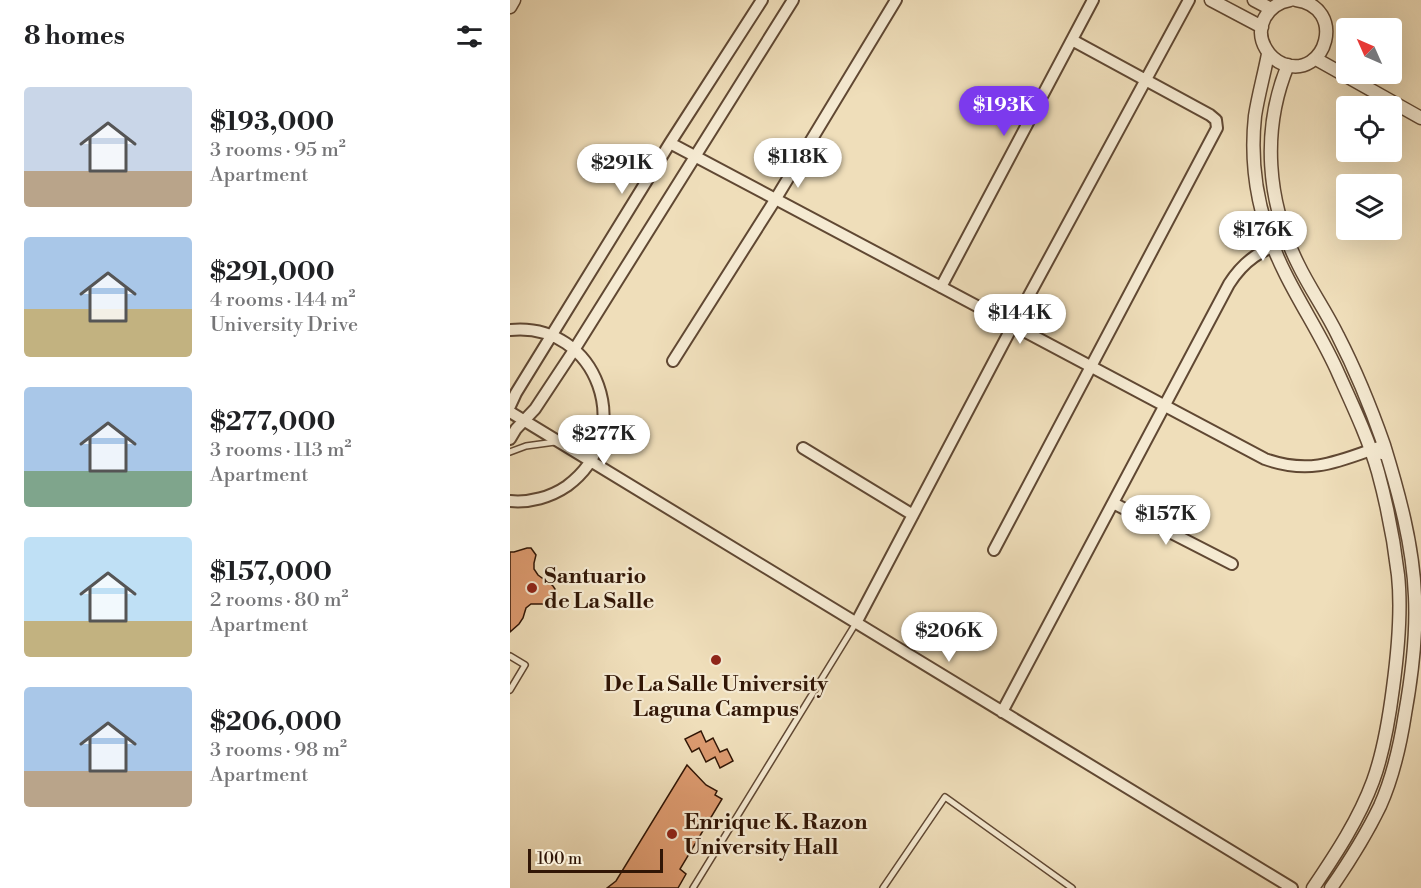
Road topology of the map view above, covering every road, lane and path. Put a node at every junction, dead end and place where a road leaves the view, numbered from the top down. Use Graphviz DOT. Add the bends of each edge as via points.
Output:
graph roads {
  1 [pos="514,0"];
  2 [pos="762,0"];
  3 [pos="793,0"];
  4 [pos="896,0"];
  5 [pos="1093,0"];
  6 [pos="1189,0"];
  7 [pos="1210,0"];
  8 [pos="1254,0"];
  9 [pos="1290,0"];
  10 [pos="1296,0"];
  11 [pos="1321,0"];
  12 [pos="510,7"];
  13 [pos="1271,9"];
  14 [pos="1321,14"];
  15 [pos="1262,27"];
  16 [pos="1072,40"];
  17 [pos="1268,54"];
  18 [pos="1316,59"];
  19 [pos="1288,65"];
  20 [pos="1146,81"];
  21 [pos="1421,118"];
  22 [pos="670,143"];
  23 [pos="696,158"];
  24 [pos="775,200"];
  25 [pos="1287,240"];
  26 [pos="1272,246"];
  27 [pos="941,287"];
  28 [pos="1013,325"];
  29 [pos="510,330"];
  30 [pos="552,336"];
  31 [pos="574,350"];
  32 [pos="673,361"];
  33 [pos="1091,366"];
  34 [pos="1165,405"];
  35 [pos="510,406"];
  36 [pos="510,412"];
  37 [pos="524,421"];
  38 [pos="510,439"];
  39 [pos="558,441"];
  40 [pos="1384,445"];
  41 [pos="803,448"];
  42 [pos="1371,450"];
  43 [pos="510,452"];
  44 [pos="591,461"];
  45 [pos="1378,471"];
  46 [pos="510,501"];
  47 [pos="1113,503"];
  48 [pos="913,515"];
  49 [pos="994,550"];
  50 [pos="1232,564"];
  51 [pos="856,623"];
  52 [pos="510,656"];
  53 [pos="510,690"];
  54 [pos="1002,712"];
  55 [pos="693,888"];
  56 [pos="883,888"];
  57 [pos="1072,888"];
  58 [pos="1293,888"];
  59 [pos="1313,888"];
  60 [pos="1331,888"];
  1 -- 12 [label="street"];
  2 -- 22 [label="street"];
  3 -- 23 [label="street"];
  4 -- 24 [label="street"];
  5 -- 16 [label="street"];
  6 -- 20 [label="street"];
  7 -- 15 [label="street"];
  8 -- 13 [label="street"];
  9 -- 13 [label="street"];
  10 -- 14 [label="street" via="1314,6"];
  11 -- 14 [label="street"];
  13 -- 15 [label="street"];
  14 -- 18 [label="street" via="1327,35"];
  15 -- 17 [label="street"];
  16 -- 20 [label="street"];
  16 -- 27 [label="street"];
  17 -- 19 [label="street"];
  17 -- 26 [label="street" via="1256,111 1254,158 1260,203"];
  18 -- 19 [label="street" via="1299,66"];
  18 -- 21 [label="street"];
  19 -- 25 [label="street" via="1274,108 1270,141 1275,198"];
  20 -- 28 [label="street"];
  20 -- 33 [label="street" via="1210,115 1216,120 1216,128"];
  22 -- 23 [label="street"];
  22 -- 30 [label="street"];
  23 -- 24 [label="street"];
  23 -- 31 [label="street"];
  24 -- 27 [label="street"];
  24 -- 32 [label="street"];
  25 -- 26 [label="street"];
  25 -- 40 [label="street" via="1355,372"];
  26 -- 34 [label="street" via="1236,273"];
  26 -- 42 [label="street" via="1331,358"];
  27 -- 28 [label="street"];
  28 -- 33 [label="street"];
  28 -- 48 [label="street"];
  29 -- 30 [label="street"];
  30 -- 31 [label="street"];
  30 -- 35 [label="street"];
  31 -- 37 [label="street"];
  31 -- 44 [label="street" via="598,383 603,404 604,424"];
  33 -- 34 [label="street"];
  33 -- 49 [label="street"];
  34 -- 42 [label="street" via="1278,464 1322,466"];
  34 -- 47 [label="street"];
  36 -- 37 [label="street"];
  37 -- 38 [label="street"];
  37 -- 39 [label="street"];
  39 -- 43 [label="lane"];
  39 -- 44 [label="street"];
  40 -- 42 [label="street"];
  40 -- 45 [label="street"];
  40 -- 60 [label="street" via="1402,510 1414,576 1411,677 1387,788 1365,835"];
  41 -- 48 [label="street"];
  42 -- 45 [label="street"];
  44 -- 46 [label="street" via="559,491 540,499"];
  44 -- 51 [label="street"];
  45 -- 59 [label="street" via="1398,576 1398,638 1392,699 1373,782 1353,824"];
  47 -- 50 [label="street"];
  47 -- 54 [label="street"];
  48 -- 51 [label="street"];
  51 -- 54 [label="street"];
  51 -- 55 [label="lane"];
  52 -- 53 [label="lane" via="525,665"];
  54 -- 58 [label="street"];
  56 -- 57 [label="lane" via="945,797"];
}
